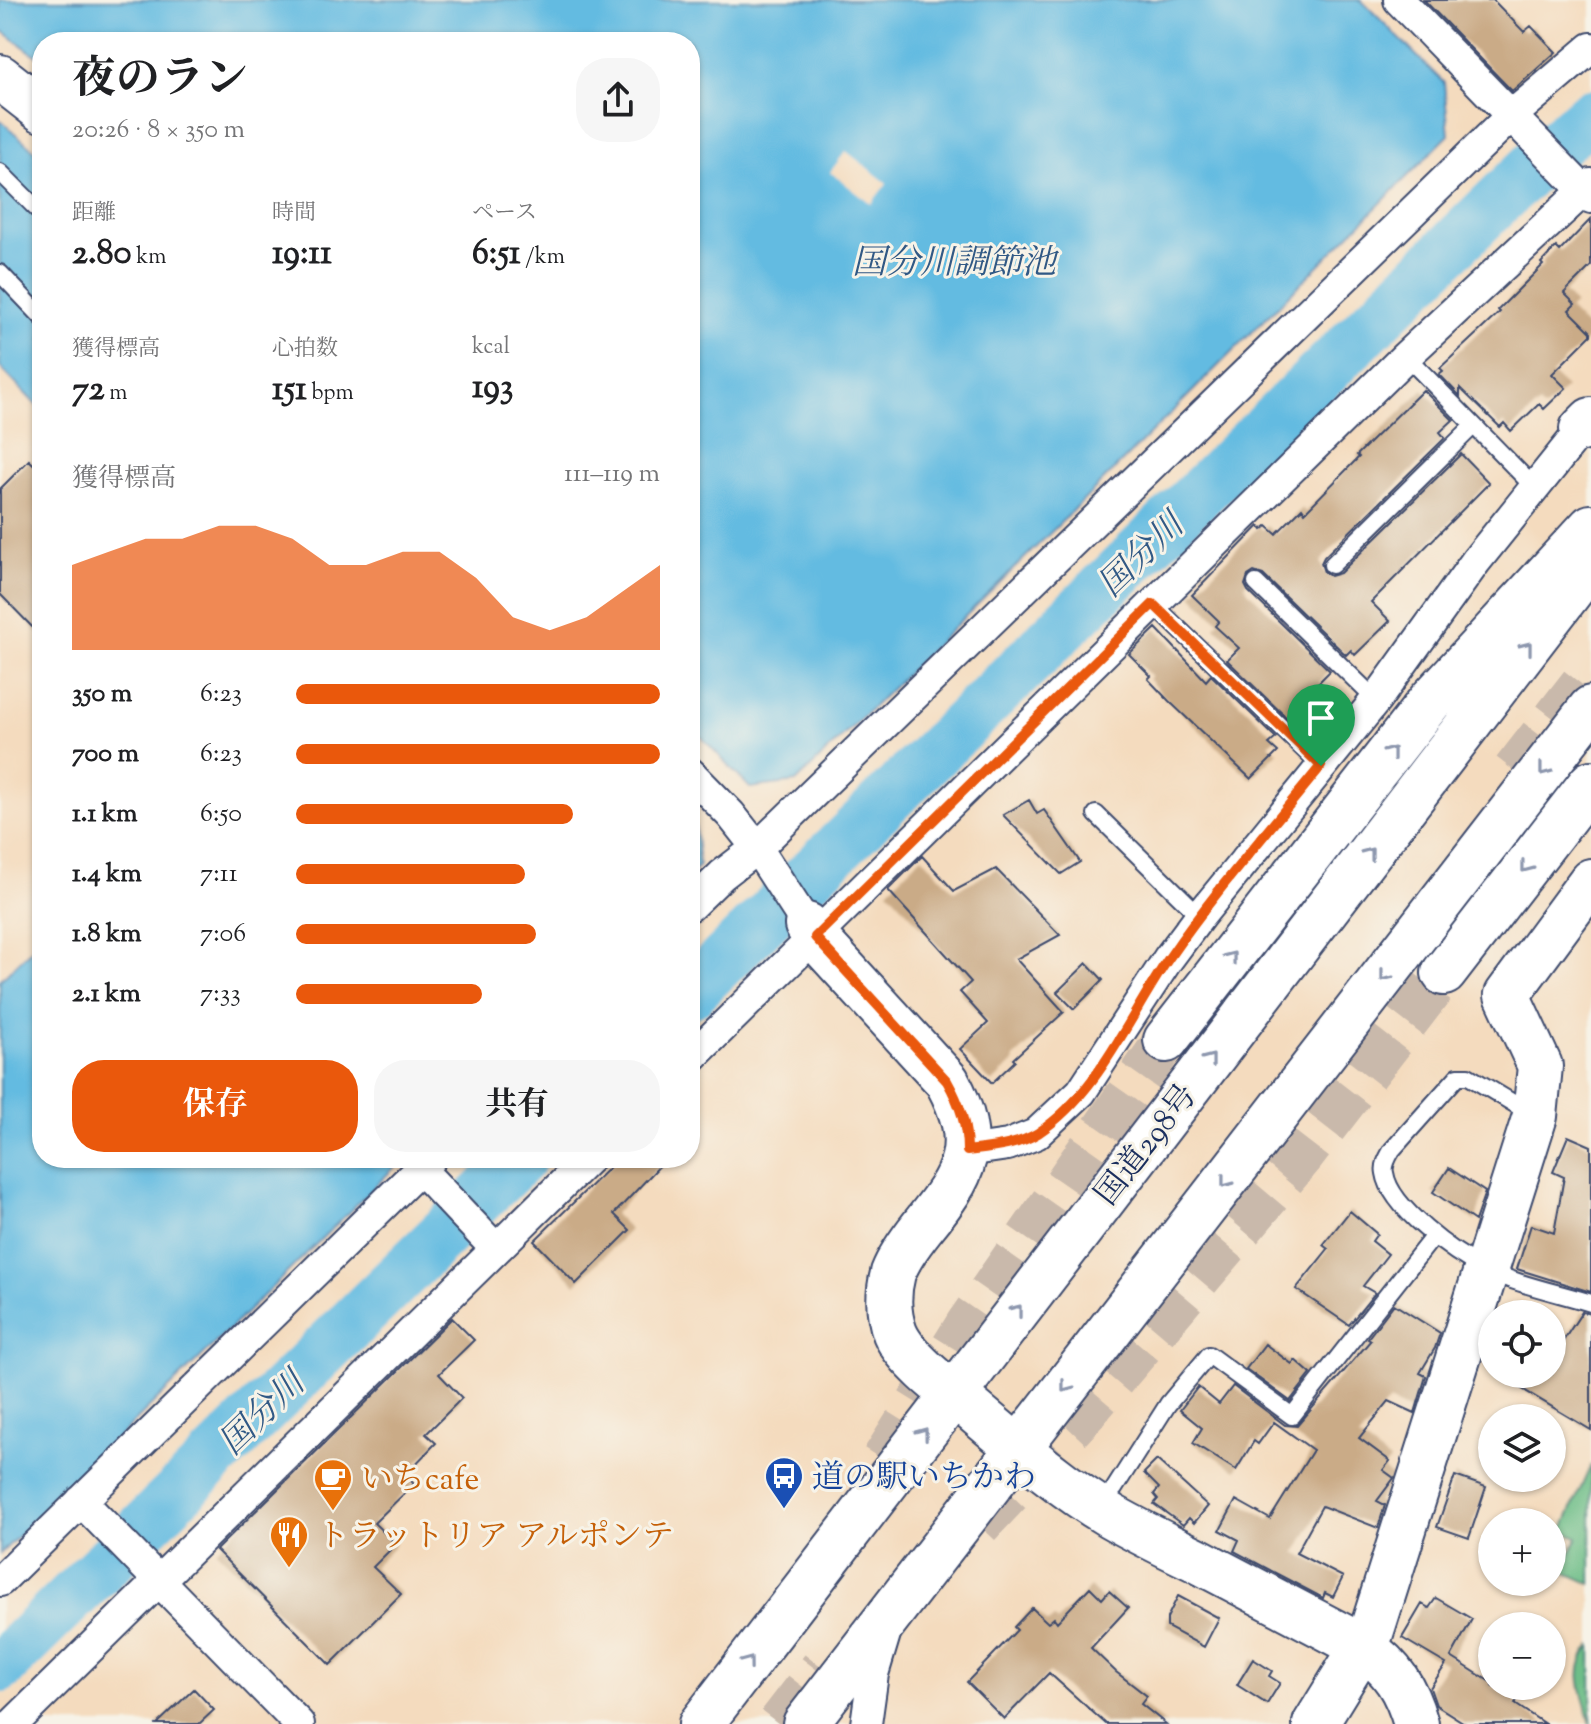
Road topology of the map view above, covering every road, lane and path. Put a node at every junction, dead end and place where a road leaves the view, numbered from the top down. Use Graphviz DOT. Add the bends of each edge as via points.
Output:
graph roads {
  1 [pos="1399,0"];
  2 [pos="1591,48"];
  3 [pos="0,77"];
  4 [pos="32,102"];
  5 [pos="1516,122"];
  6 [pos="0,172"];
  7 [pos="1585,188"];
  8 [pos="32,204"];
  9 [pos="0,273"];
  10 [pos="32,307"];
  11 [pos="1406,356"];
  12 [pos="1587,424"];
  13 [pos="1473,426"];
  14 [pos="1533,486"];
  15 [pos="1591,527"];
  16 [pos="1591,564"];
  17 [pos="1332,565"];
  18 [pos="1256,583"];
  19 [pos="1153,604"];
  20 [pos="1376,700"];
  21 [pos="1591,708"];
  22 [pos="1321,766"];
  23 [pos="1591,783"];
  24 [pos="700,784"];
  25 [pos="1096,814"];
  26 [pos="764,858"];
  27 [pos="1591,881"];
  28 [pos="700,896"];
  29 [pos="1200,916"];
  30 [pos="811,931"];
  31 [pos="1444,973"];
  32 [pos="1166,1040"];
  33 [pos="700,1048"];
  34 [pos="1535,1116"];
  35 [pos="967,1151"];
  36 [pos="578,1168"];
  37 [pos="430,1172"];
  38 [pos="1433,1237"];
  39 [pos="492,1245"];
  40 [pos="1486,1270"];
  41 [pos="1591,1303"];
  42 [pos="953,1394"];
  43 [pos="1018,1448"];
  44 [pos="1114,1489"];
  45 [pos="89,1510"];
  46 [pos="156,1580"];
  47 [pos="0,1581"];
  48 [pos="897,1603"];
  49 [pos="1363,1647"];
  50 [pos="13,1724"];
  51 [pos="299,1724"];
  52 [pos="701,1724"];
  53 [pos="805,1724"];
  54 [pos="866,1724"];
  55 [pos="1315,1724"];
  56 [pos="1416,1724"];
  1 -- 5 [label="street"];
  2 -- 5 [label="street"];
  3 -- 4 [label="main road"];
  5 -- 7 [label="street"];
  5 -- 26 [label="street"];
  6 -- 8 [label="lane"];
  7 -- 11 [label="street"];
  9 -- 10 [label="lane"];
  11 -- 13 [label="lane"];
  11 -- 19 [label="street"];
  12 -- 14 [label="street"];
  13 -- 14 [label="lane"];
  13 -- 17 [label="lane"];
  14 -- 20 [label="street"];
  32 -- 15 [label="main road, one-way" via="1430,701"];
  42 -- 16 [label="main road, 国道298号, one-way"];
  18 -- 20 [label="lane"];
  19 -- 22 [label="lane"];
  19 -- 30 [label="street"];
  20 -- 22 [label="street"];
  21 -- 43 [label="main road, one-way"];
  22 -- 29 [label="street"];
  23 -- 31 [label="main road, one-way"];
  24 -- 26 [label="street"];
  25 -- 29 [label="lane"];
  26 -- 28 [label="street" via="722,875"];
  26 -- 30 [label="street"];
  27 -- 34 [label="main road" via="1507,995 1540,1066"];
  29 -- 35 [label="street" via="1081,1092 1036,1134"];
  30 -- 33 [label="street"];
  30 -- 35 [label="main road" via="947,1081 963,1117"];
  34 -- 38 [label="lane" via="1468,1076 1458,1076 1392,1150 1385,1174 1394,1195"];
  34 -- 40 [label="main road"];
  35 -- 42 [label="main road" via="957,1179 894,1270 888,1296 895,1333"];
  36 -- 39 [label="street"];
  37 -- 39 [label="street"];
  37 -- 45 [label="street"];
  38 -- 40 [label="lane"];
  38 -- 44 [label="lane" via="1292,1416 1209,1355 1168,1404"];
  39 -- 46 [label="street"];
  40 -- 41 [label="lane"];
  40 -- 49 [label="main road"];
  42 -- 43 [label="main road"];
  52 -- 42 [label="main road, 国道298号, one-way"];
  43 -- 48 [label="main road"];
  43 -- 49 [label="main road" via="1111,1516"];
  45 -- 46 [label="street"];
  45 -- 47 [label="street"];
  46 -- 50 [label="street"];
  46 -- 51 [label="street"];
  48 -- 53 [label="main road"];
  48 -- 54 [label="street" via="873,1674"];
  49 -- 55 [label="main road"];
  49 -- 56 [label="main road" via="1385,1662 1397,1679"];
}
